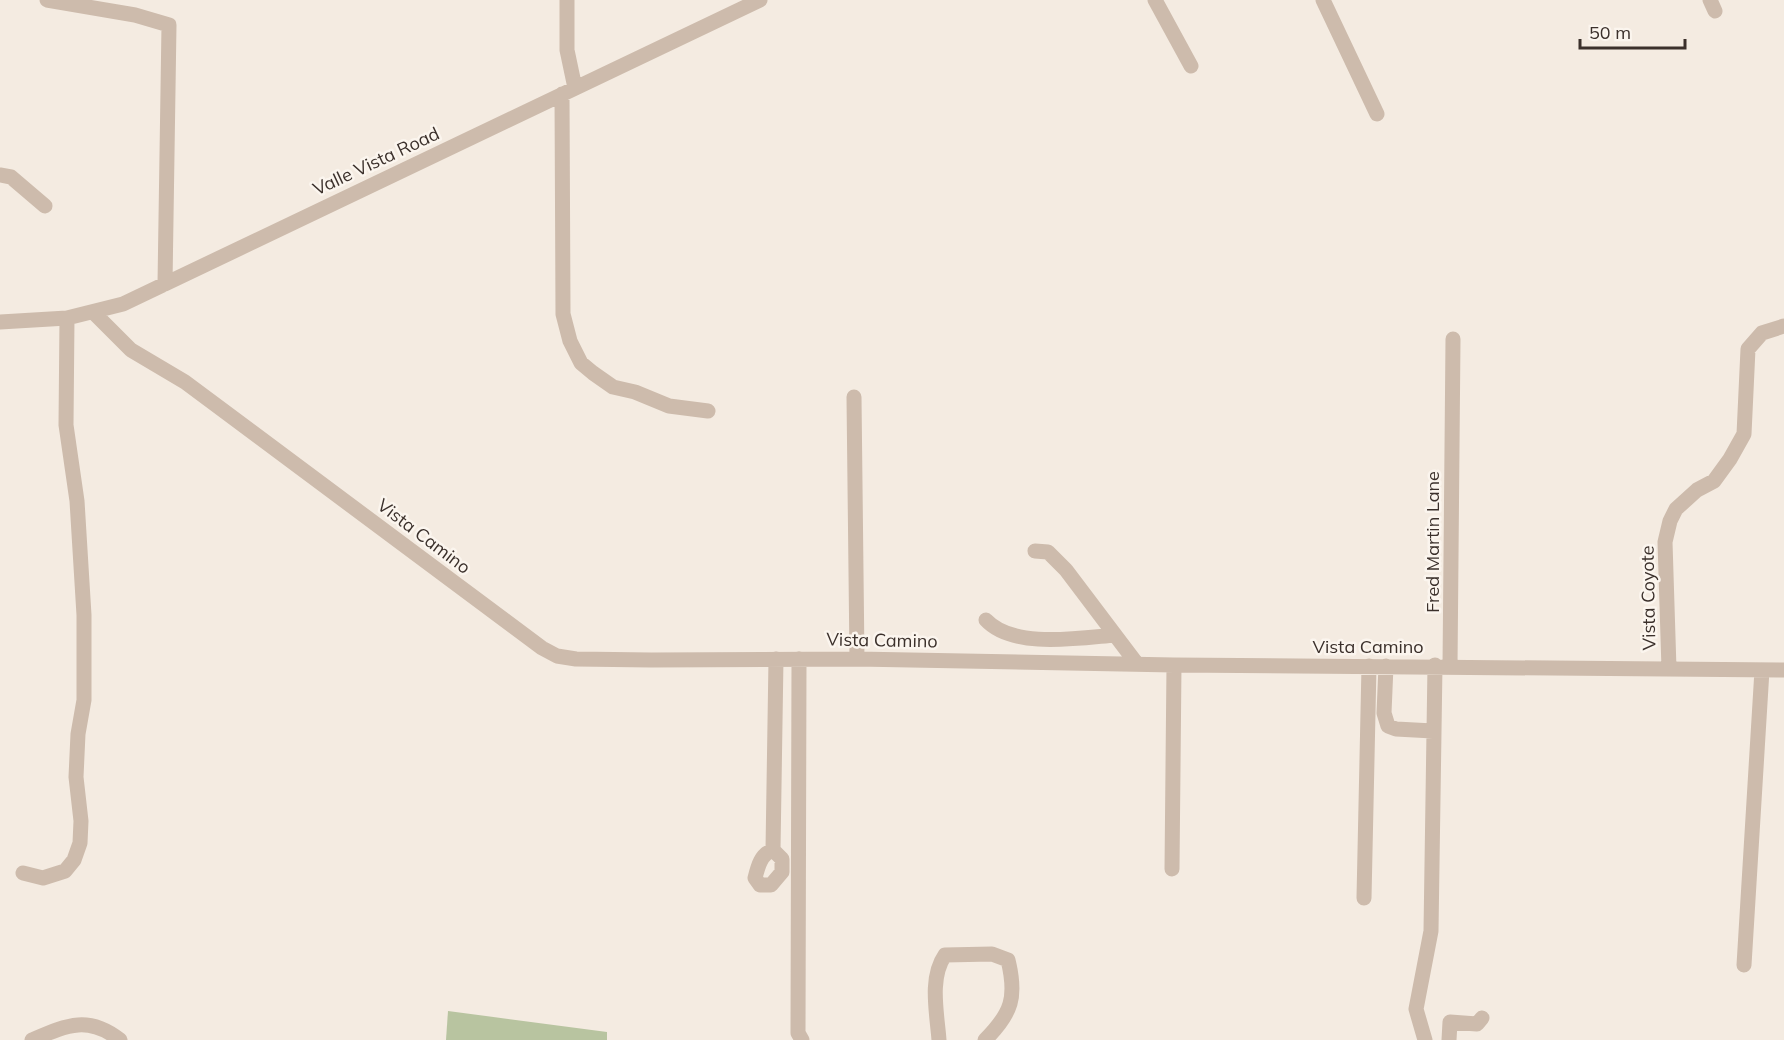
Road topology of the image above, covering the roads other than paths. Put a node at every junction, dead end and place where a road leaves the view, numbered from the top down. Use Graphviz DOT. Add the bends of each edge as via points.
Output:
graph roads {
  1 [pos="47,0"];
  2 [pos="567,0"];
  3 [pos="760,0"];
  4 [pos="1155,0"];
  5 [pos="1323,0"];
  6 [pos="1191,66"];
  7 [pos="568,91"];
  8 [pos="1377,114"];
  9 [pos="0,175"];
  10 [pos="45,206"];
  11 [pos="165,284"];
  12 [pos="94,313"];
  13 [pos="67,318"];
  14 [pos="0,322"];
  15 [pos="1784,326"];
  16 [pos="1453,339"];
  17 [pos="854,397"];
  18 [pos="708,411"];
  19 [pos="1035,551"];
  20 [pos="986,621"];
  21 [pos="1115,635"];
  22 [pos="776,659"];
  23 [pos="799,659"];
  24 [pos="857,659"];
  25 [pos="1137,664"];
  26 [pos="1174,665"];
  27 [pos="1369,666"];
  28 [pos="1386,666"];
  29 [pos="1443,666"];
  30 [pos="1668,669"];
  31 [pos="1762,670"];
  32 [pos="1784,670"];
  33 [pos="1433,731"];
  34 [pos="773,850"];
  35 [pos="1172,869"];
  36 [pos="23,873"];
  37 [pos="1364,898"];
  38 [pos="1744,966"];
  39 [pos="1482,1018"];
  40 [pos="32,1040"];
  41 [pos="120,1040"];
  42 [pos="802,1040"];
  43 [pos="939,1040"];
  44 [pos="986,1040"];
  45 [pos="1425,1040"];
  46 [pos="1449,1040"];
  1 -- 11 [label="street" via="169,25"];
  2 -- 7 [label="street"];
  3 -- 7 [label="street, Valle Vista Road"];
  4 -- 6 [label="street"];
  5 -- 8 [label="street"];
  7 -- 11 [label="street, Valle Vista Road"];
  7 -- 18 [label="street" via="563,314 570,341 581,363 613,387 669,406"];
  9 -- 10 [label="street" via="11,177"];
  11 -- 12 [label="street, Valle Vista Road"];
  12 -- 13 [label="street, Valle Vista Road"];
  12 -- 22 [label="street, Vista Camino" via="131,350 185,382 557,656"];
  13 -- 14 [label="street, Valle Vista Road"];
  13 -- 36 [label="street" via="66,425 84,615 84,700 76,777 80,843 65,871 43,878"];
  15 -- 30 [label="street, Vista Coyote" via="1762,333 1748,349 1744,434 1730,459 1714,481 1676,509 1670,521 1665,542"];
  16 -- 29 [label="street, Fred Martin Lane"];
  17 -- 24 [label="street"];
  19 -- 21 [label="street" via="1048,552 1066,570"];
  20 -- 21 [label="street" via="1007,634 1033,639"];
  21 -- 25 [label="street"];
  22 -- 23 [label="street, Vista Camino"];
  22 -- 34 [label="street"];
  23 -- 24 [label="street, Vista Camino"];
  23 -- 42 [label="street" via="798,1033"];
  24 -- 25 [label="street, Vista Camino"];
  25 -- 26 [label="street, Vista Camino"];
  26 -- 27 [label="street, Vista Camino"];
  26 -- 35 [label="street"];
  27 -- 28 [label="street, Vista Camino"];
  27 -- 37 [label="street"];
  28 -- 29 [label="street, Vista Camino"];
  28 -- 33 [label="street" via="1384,713 1388,726"];
  29 -- 30 [label="street, Vista Camino"];
  29 -- 33 [label="street, Fred Martin Lane"];
  30 -- 31 [label="street, Vista Camino"];
  31 -- 32 [label="street, Vista Camino"];
  31 -- 38 [label="street"];
  33 -- 45 [label="street, Fred Martin Lane" via="1431,931 1416,1009"];
  39 -- 46 [label="street" via="1477,1024 1450,1022"];
  40 -- 41 [label="street" via="85,1023 104,1028"];
  43 -- 44 [label="street" via="939,963 945,955 992,954 1008,960 1014,984 1003,1023"];
}
